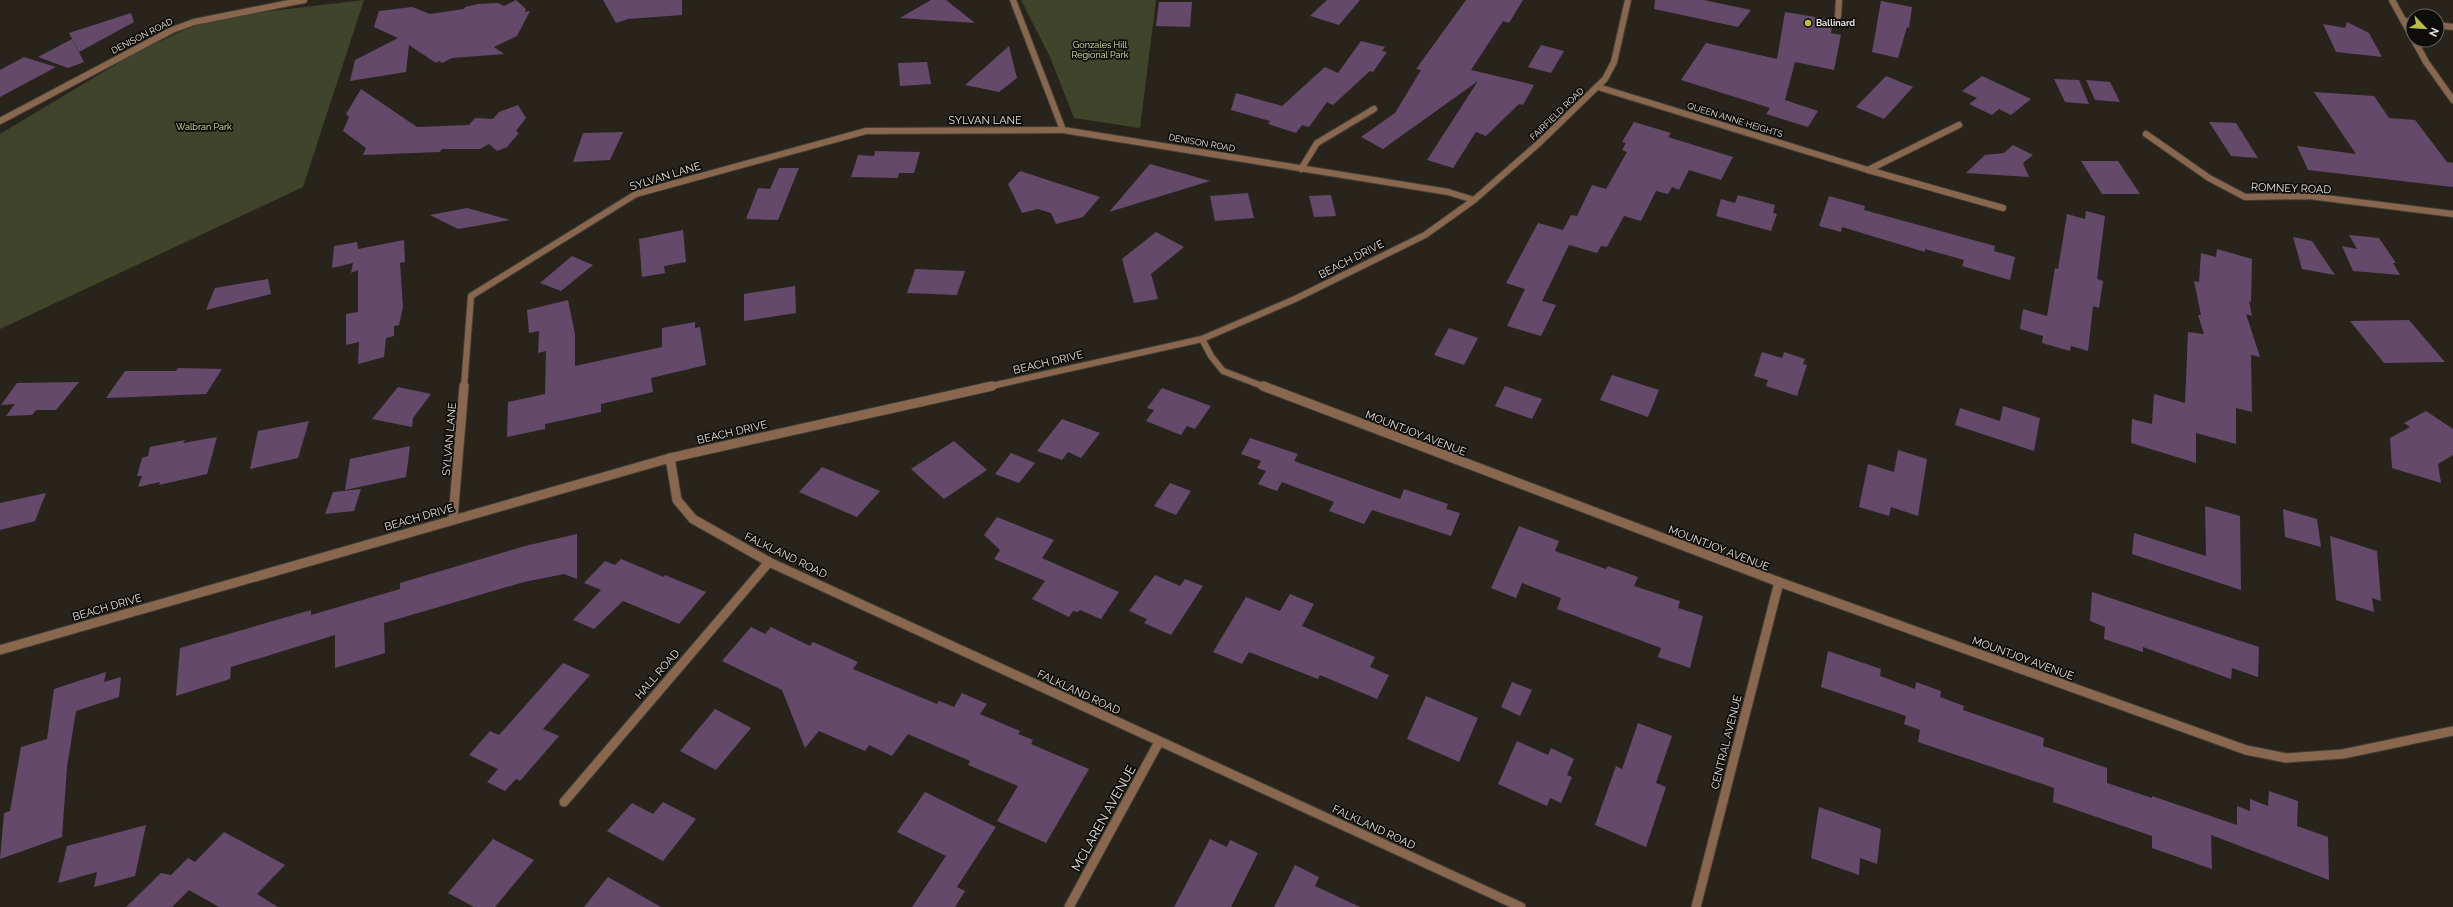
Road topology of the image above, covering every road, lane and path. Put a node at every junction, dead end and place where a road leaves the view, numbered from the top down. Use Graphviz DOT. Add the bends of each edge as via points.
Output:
graph roads {
  1 [pos="304,0"];
  2 [pos="1013,0"];
  3 [pos="1628,0"];
  4 [pos="1839,0"];
  5 [pos="2392,0"];
  6 [pos="1838,16"];
  7 [pos="2404,21"];
  8 [pos="2419,48"];
  9 [pos="1598,87"];
  10 [pos="2453,100"];
  11 [pos="1374,109"];
  12 [pos="0,121"];
  13 [pos="1959,126"];
  14 [pos="1063,130"];
  15 [pos="2146,134"];
  16 [pos="1300,169"];
  17 [pos="1868,170"];
  18 [pos="1474,200"];
  19 [pos="2003,208"];
  20 [pos="1456,213"];
  21 [pos="2453,214"];
  22 [pos="1202,339"];
  23 [pos="670,458"];
  24 [pos="453,518"];
  25 [pos="769,562"];
  26 [pos="1779,582"];
  27 [pos="0,650"];
  28 [pos="2453,731"];
  29 [pos="1159,742"];
  30 [pos="564,802"];
  31 [pos="1069,907"];
  32 [pos="1521,907"];
  33 [pos="1696,907"];
  1 -- 12 [label="street, DENISON ROAD" via="194,22 172,30"];
  2 -- 14 [label="street"];
  3 -- 9 [label="street, FAIRFIELD ROAD" via="1614,62 1610,72"];
  4 -- 6 [label="street"];
  5 -- 7 [label="street"];
  8 -- 10 [label="street"];
  9 -- 17 [label="street, QUEEN ANNE HEIGHTS"];
  9 -- 18 [label="street, FAIRFIELD ROAD"];
  11 -- 16 [label="street" via="1317,143"];
  13 -- 17 [label="street"];
  14 -- 16 [label="street, DENISON ROAD"];
  14 -- 24 [label="street, SYLVAN LANE" via="866,131 636,194 471,296"];
  15 -- 21 [label="street, ROMNEY ROAD" via="2209,178 2245,197 2309,196"];
  16 -- 18 [label="street, DENISON ROAD" via="1448,192"];
  17 -- 19 [label="street, QUEEN ANNE HEIGHTS"];
  18 -- 20 [label="street, FAIRFIELD ROAD"];
  20 -- 22 [label="street, BEACH DRIVE" via="1425,235 1295,299"];
  22 -- 23 [label="street, BEACH DRIVE"];
  22 -- 26 [label="street, MOUNTJOY AVENUE" via="1223,371"];
  23 -- 24 [label="street, BEACH DRIVE"];
  23 -- 25 [label="street, FALKLAND ROAD" via="677,500 693,519"];
  24 -- 27 [label="street, BEACH DRIVE"];
  25 -- 29 [label="street, FALKLAND ROAD"];
  25 -- 30 [label="street, HALL ROAD"];
  26 -- 28 [label="street, MOUNTJOY AVENUE" via="2246,750 2286,758 2343,754"];
  26 -- 33 [label="street, CENTRAL AVENUE"];
  29 -- 31 [label="street, MCLAREN AVENUE"];
  29 -- 32 [label="street, FALKLAND ROAD"];
}
